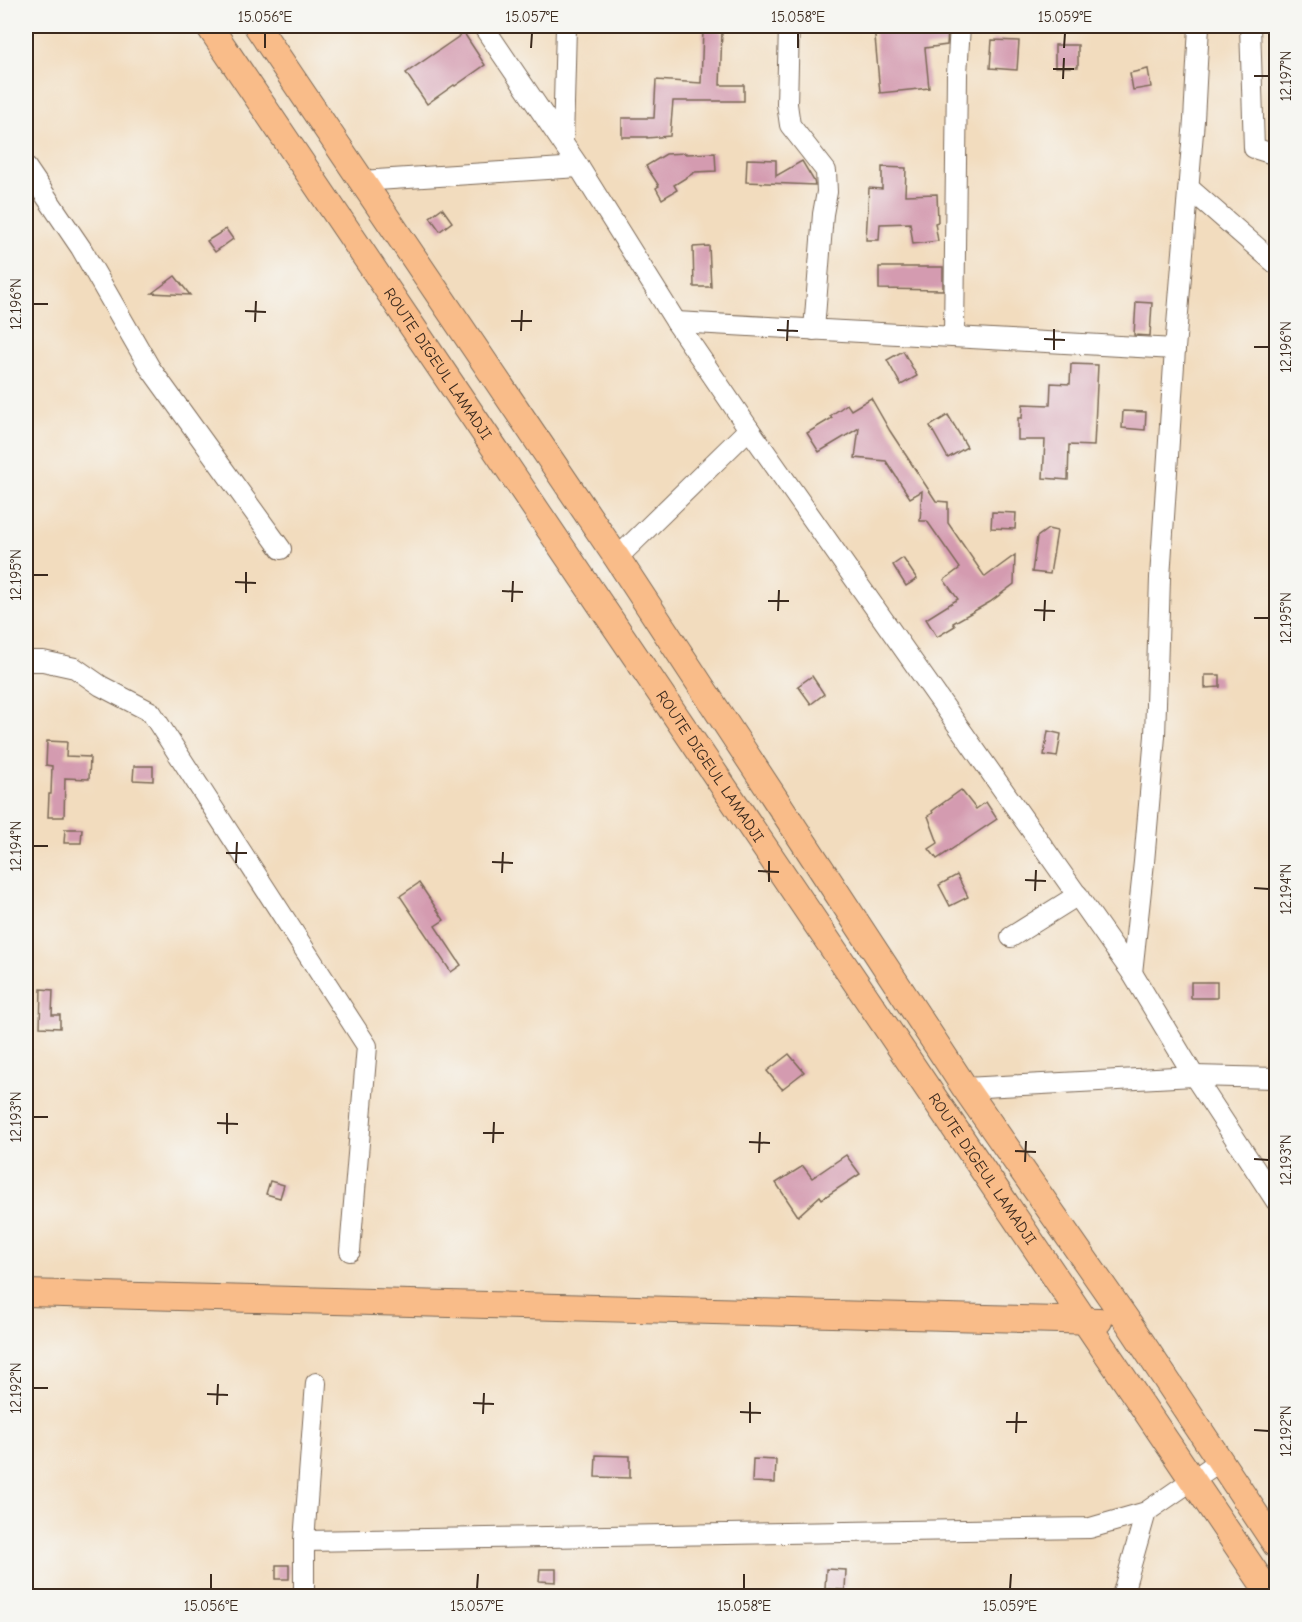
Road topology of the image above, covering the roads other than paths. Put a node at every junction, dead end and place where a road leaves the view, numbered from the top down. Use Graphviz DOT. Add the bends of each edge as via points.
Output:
graph roads {
  1 [pos="209,26"];
  2 [pos="257,26"];
  3 [pos="483,26"];
  4 [pos="566,26"];
  5 [pos="789,26"];
  6 [pos="960,26"];
  7 [pos="1199,26"];
  8 [pos="1250,26"];
  9 [pos="562,142"];
  10 [pos="1276,155"];
  11 [pos="26,167"];
  12 [pos="579,167"];
  13 [pos="361,181"];
  14 [pos="1189,188"];
  15 [pos="1276,264"];
  16 [pos="676,322"];
  17 [pos="814,330"];
  18 [pos="954,337"];
  19 [pos="1175,349"];
  20 [pos="749,429"];
  21 [pos="281,549"];
  22 [pos="617,558"];
  23 [pos="26,661"];
  24 [pos="1078,895"];
  25 [pos="1011,937"];
  26 [pos="1132,973"];
  27 [pos="1194,1076"];
  28 [pos="1276,1078"];
  29 [pos="964,1088"];
  30 [pos="1276,1201"];
  31 [pos="350,1251"];
  32 [pos="26,1293"];
  33 [pos="1085,1321"];
  34 [pos="1128,1322"];
  35 [pos="316,1383"];
  36 [pos="1220,1461"];
  37 [pos="1192,1480"];
  38 [pos="1146,1512"];
  39 [pos="304,1541"];
  40 [pos="1276,1545"];
  41 [pos="304,1596"];
  42 [pos="1122,1596"];
  43 [pos="1271,1596"];
  1 -- 33 [label="main road, ROUTE DIGEUL LAMADJI"];
  2 -- 13 [label="main road, ROUTE DIGEUL LAMADJI"];
  3 -- 9 [label="street"];
  4 -- 9 [label="street"];
  5 -- 17 [label="street" via="787,115 790,125 826,171"];
  6 -- 18 [label="street"];
  7 -- 14 [label="street"];
  8 -- 10 [label="street" via="1254,148"];
  9 -- 12 [label="street"];
  11 -- 21 [label="street" via="81,248 150,368"];
  12 -- 13 [label="street"];
  12 -- 16 [label="street"];
  13 -- 22 [label="main road, ROUTE DIGEUL LAMADJI"];
  14 -- 15 [label="street"];
  14 -- 19 [label="street"];
  16 -- 17 [label="street"];
  16 -- 20 [label="street"];
  17 -- 18 [label="street"];
  18 -- 19 [label="street"];
  19 -- 26 [label="street" via="1160,578 1155,736"];
  20 -- 22 [label="street"];
  20 -- 24 [label="street"];
  22 -- 29 [label="main road, ROUTE DIGEUL LAMADJI"];
  23 -- 31 [label="street" via="75,668 151,712 367,1046"];
  24 -- 25 [label="street"];
  24 -- 26 [label="street"];
  26 -- 27 [label="street"];
  27 -- 28 [label="street"];
  27 -- 29 [label="street"];
  27 -- 30 [label="street"];
  29 -- 34 [label="main road, ROUTE DIGEUL LAMADJI"];
  32 -- 33 [label="main road"];
  33 -- 34 [label="main road"];
  33 -- 37 [label="main road, ROUTE DIGEUL LAMADJI"];
  34 -- 36 [label="main road, ROUTE DIGEUL LAMADJI"];
  35 -- 39 [label="street"];
  36 -- 37 [label="street"];
  36 -- 40 [label="main road, ROUTE DIGEUL LAMADJI"];
  37 -- 38 [label="street"];
  37 -- 43 [label="main road, ROUTE DIGEUL LAMADJI"];
  38 -- 39 [label="street" via="1090,1528"];
  38 -- 42 [label="street"];
  39 -- 41 [label="street"];
}
